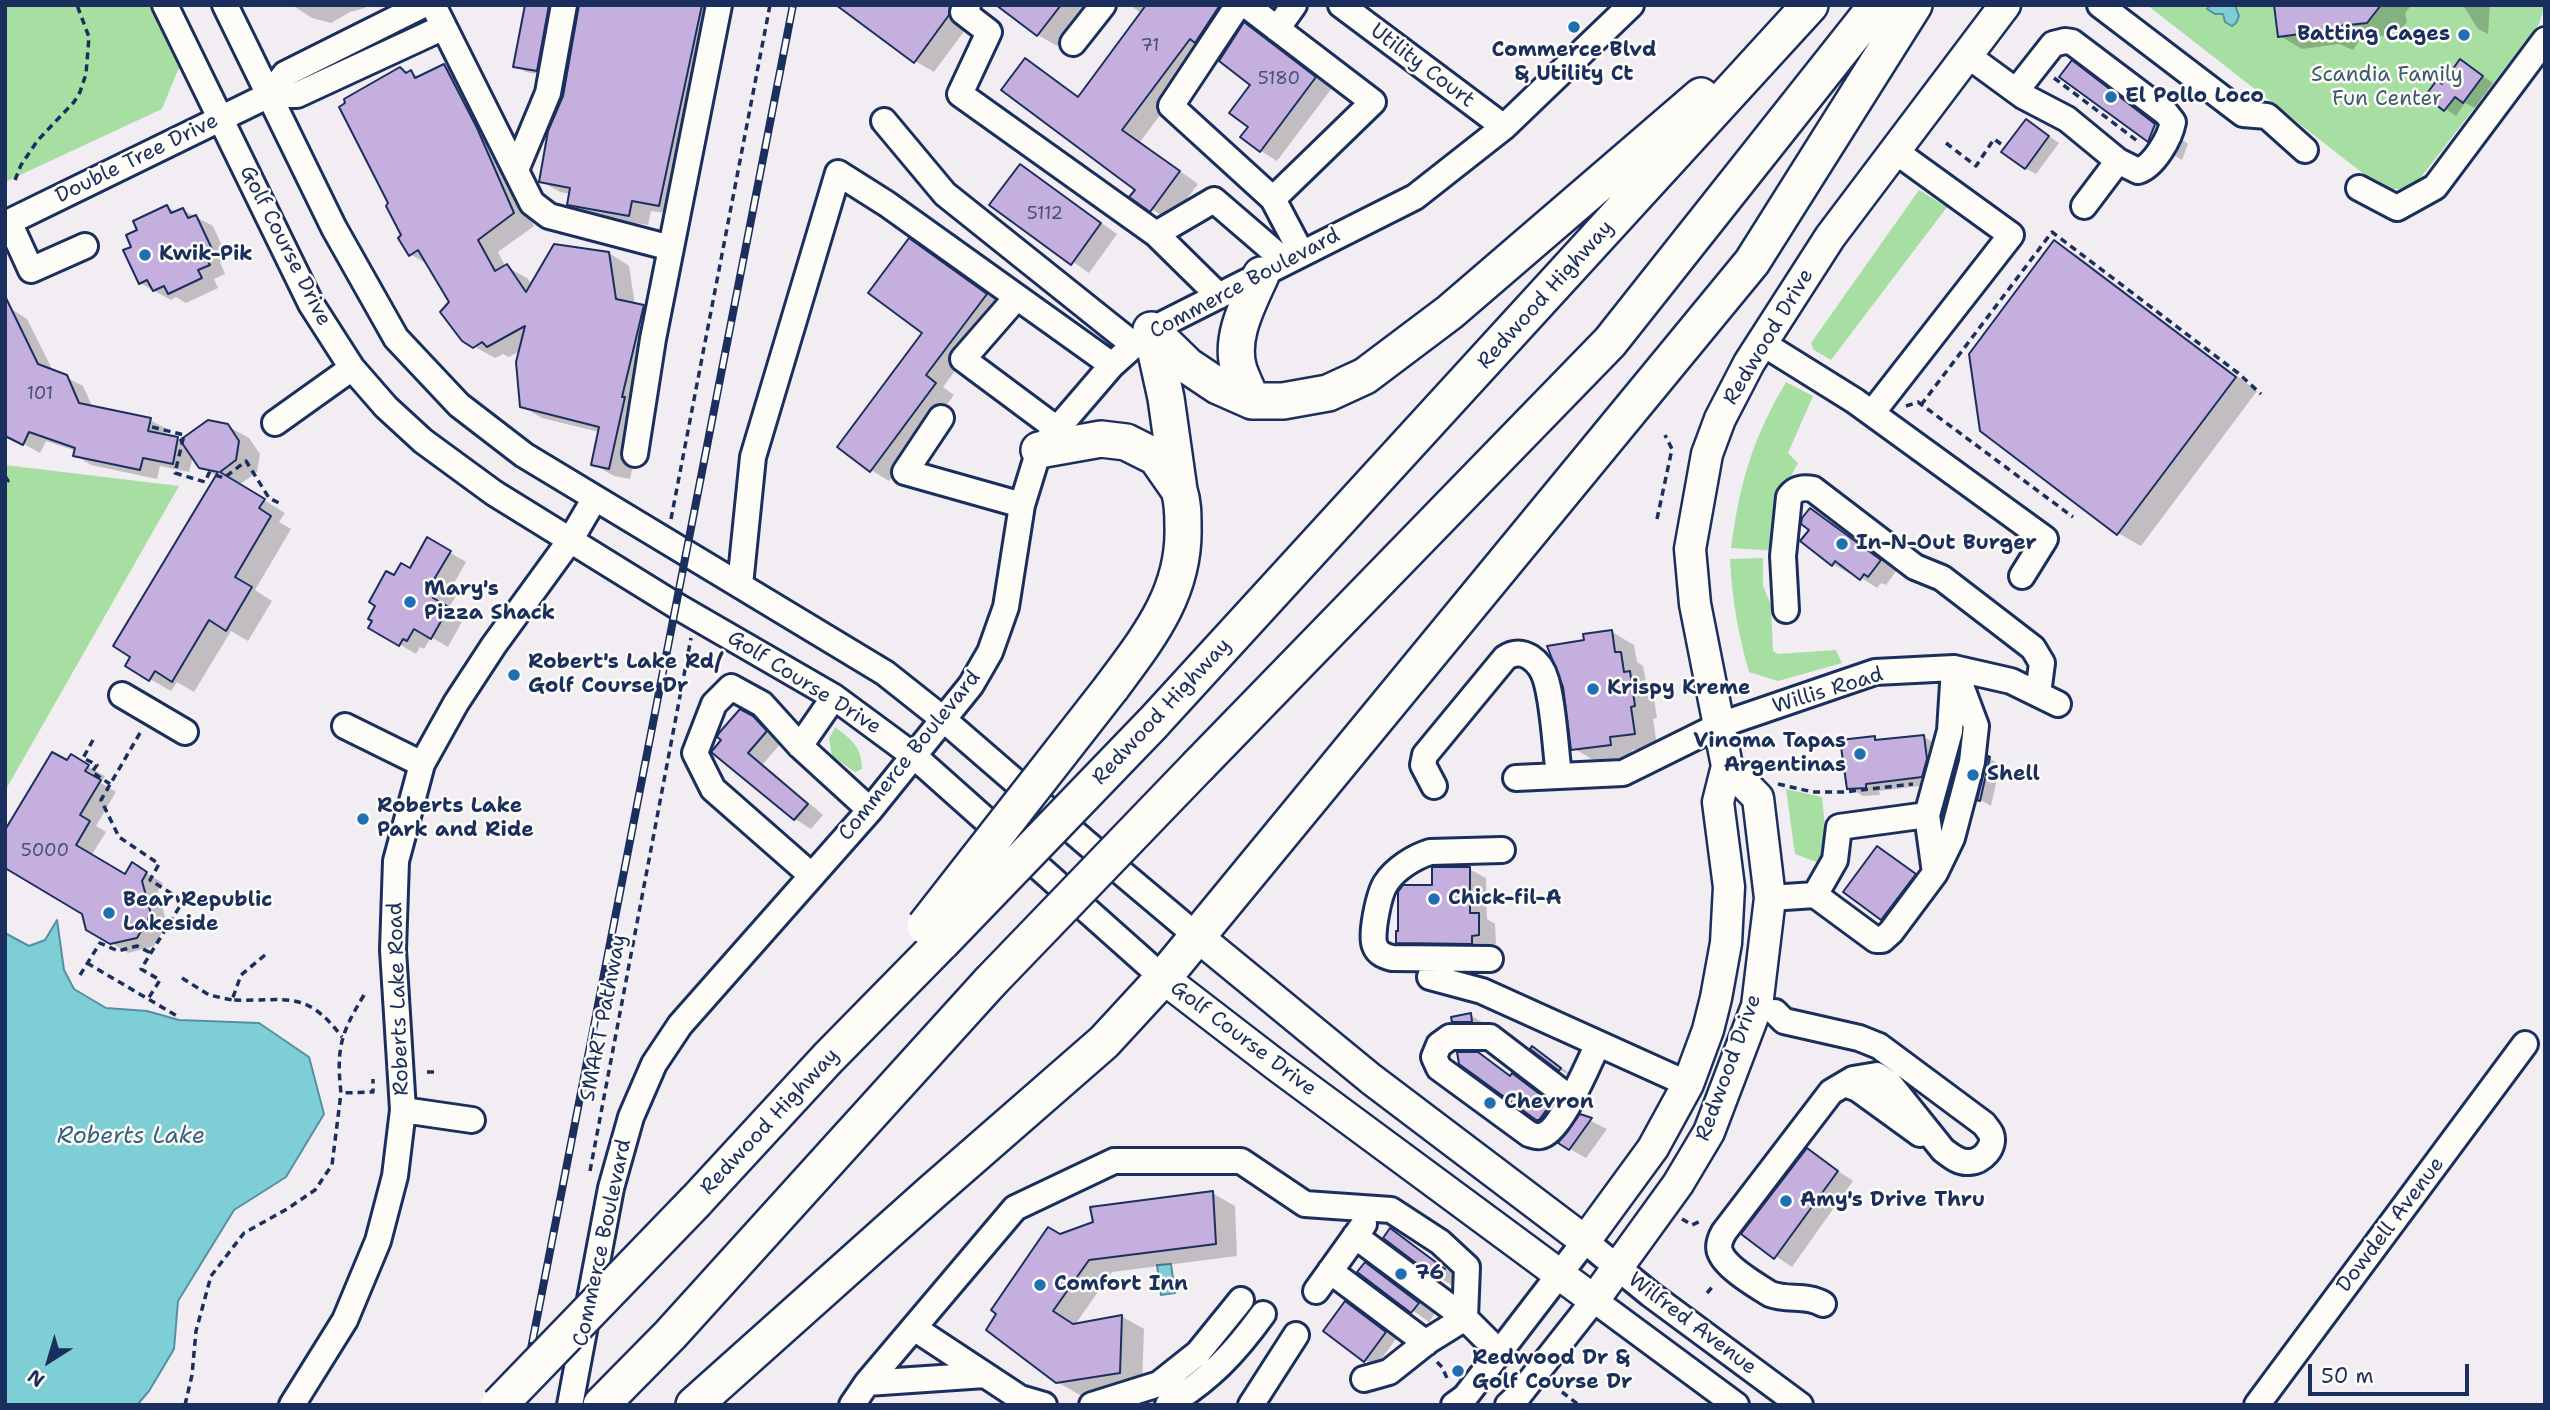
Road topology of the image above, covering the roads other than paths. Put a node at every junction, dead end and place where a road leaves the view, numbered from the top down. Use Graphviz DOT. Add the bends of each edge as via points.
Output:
graph roads {
  1 [pos="165,5"];
  2 [pos="225,5"];
  3 [pos="423,5"];
  4 [pos="564,5"];
  5 [pos="719,5"];
  6 [pos="968,5"];
  7 [pos="1103,5"];
  8 [pos="1238,5"];
  9 [pos="1247,5"];
  10 [pos="1294,5"];
  11 [pos="1341,5"];
  12 [pos="1631,5"];
  13 [pos="1803,5"];
  14 [pos="1810,5"];
  15 [pos="1877,5"];
  16 [pos="1914,5"];
  17 [pos="2005,5"];
  18 [pos="2100,5"];
  19 [pos="439,16"];
  20 [pos="1277,29"];
  21 [pos="2545,40"];
  22 [pos="1073,43"];
  23 [pos="1967,55"];
  24 [pos="2016,91"];
  25 [pos="269,95"];
  26 [pos="220,118"];
  27 [pos="884,121"];
  28 [pos="1504,127"];
  29 [pos="2305,150"];
  30 [pos="1895,151"];
  31 [pos="2118,160"];
  32 [pos="516,170"];
  33 [pos="2359,188"];
  34 [pos="1273,199"];
  35 [pos="2084,206"];
  36 [pos="7,223"];
  37 [pos="1156,234"];
  38 [pos="85,246"];
  39 [pos="671,248"];
  40 [pos="1283,264"];
  41 [pos="1219,296"];
  42 [pos="1017,297"];
  43 [pos="1142,337"];
  44 [pos="1762,343"];
  45 [pos="1112,365"];
  46 [pos="352,368"];
  47 [pos="1252,401"];
  48 [pos="1872,413"];
  49 [pos="941,418"];
  50 [pos="275,424"];
  51 [pos="1048,440"];
  52 [pos="635,454"];
  53 [pos="1179,489"];
  54 [pos="595,498"];
  55 [pos="1022,505"];
  56 [pos="571,539"];
  57 [pos="2022,576"];
  58 [pos="740,584"];
  59 [pos="1786,610"];
  60 [pos="1954,668"];
  61 [pos="122,695"];
  62 [pos="834,697"];
  63 [pos="943,719"];
  64 [pos="1720,725"];
  65 [pos="345,726"];
  66 [pos="185,732"];
  67 [pos="800,746"];
  68 [pos="914,756"];
  69 [pos="422,764"];
  70 [pos="1727,766"];
  71 [pos="1559,775"];
  72 [pos="1516,778"];
  73 [pos="1434,786"];
  74 [pos="870,810"];
  75 [pos="1927,815"];
  76 [pos="1502,850"];
  77 [pos="1935,873"];
  78 [pos="811,875"];
  79 [pos="1815,895"];
  80 [pos="1770,898"];
  81 [pos="934,934"];
  82 [pos="1198,937"];
  83 [pos="1490,959"];
  84 [pos="1430,976"];
  85 [pos="1164,978"];
  86 [pos="1515,1006"];
  87 [pos="1775,1013"];
  88 [pos="1490,1037"];
  89 [pos="1598,1044"];
  90 [pos="2525,1044"];
  91 [pos="1688,1084"];
  92 [pos="1571,1099"];
  93 [pos="404,1110"];
  94 [pos="472,1120"];
  95 [pos="1375,1209"];
  96 [pos="1355,1236"];
  97 [pos="1585,1241"];
  98 [pos="1617,1267"];
  99 [pos="1330,1270"];
  100 [pos="1559,1276"];
  101 [pos="1316,1291"];
  102 [pos="1241,1300"];
  103 [pos="1594,1300"];
  104 [pos="1823,1304"];
  105 [pos="1263,1314"];
  106 [pos="1465,1318"];
  107 [pos="914,1328"];
  108 [pos="1296,1335"];
  109 [pos="1431,1352"];
  110 [pos="1499,1352"];
  111 [pos="985,1375"];
  112 [pos="1364,1379"];
  113 [pos="867,1383"];
  114 [pos="1034,1403"];
  115 [pos="292,1405"];
  116 [pos="499,1405"];
  117 [pos="570,1405"];
  118 [pos="601,1405"];
  119 [pos="694,1405"];
  120 [pos="852,1405"];
  121 [pos="1092,1405"];
  122 [pos="1168,1405"];
  123 [pos="1251,1405"];
  124 [pos="1454,1405"];
  125 [pos="1508,1405"];
  126 [pos="1736,1405"];
  127 [pos="1800,1405"];
  128 [pos="2257,1405"];
  1 -- 26 [label="street, Golf Course Drive"];
  2 -- 25 [label="street"];
  3 -- 25 [label="street" via="285,74"];
  4 -- 32 [label="street" via="548,93"];
  5 -- 39 [label="street"];
  6 -- 37 [label="street" via="963,12 989,32 960,94"];
  7 -- 22 [label="street"];
  8 -- 34 [label="street" via="1171,106"];
  9 -- 20 [label="street"];
  10 -- 20 [label="street"];
  11 -- 28 [label="street, Utility Court"];
  12 -- 28 [label="street, Commerce Boulevard"];
  13 -- 47 [label="highway" via="1450,312 1365,376 1328,393"];
  14 -- 81 [label="highway, Redwood Highway, bridge" via="1153,723"];
  15 -- 118 [label="highway, bridge" via="1610,342 990,982"];
  16 -- 82 [label="highway" via="1752,262"];
  17 -- 23 [label="main road, Redwood Drive"];
  18 -- 29 [label="street" via="2243,114 2267,116"];
  19 -- 25 [label="street" via="297,96"];
  19 -- 32 [label="street"];
  20 -- 34 [label="street" via="1373,102"];
  21 -- 33 [label="street" via="2435,187 2397,208"];
  23 -- 24 [label="street"];
  23 -- 30 [label="main road, Redwood Drive"];
  24 -- 31 [label="street" via="2067,118"];
  24 -- 31 [label="street" via="2053,44 2072,42 2173,122 2171,133 2146,168 2138,171"];
  25 -- 26 [label="street, Double Tree Drive"];
  25 -- 54 [label="street" via="334,228 396,338 459,405 524,455"];
  26 -- 36 [label="street, Double Tree Drive"];
  26 -- 46 [label="street, Golf Course Drive" via="311,304"];
  27 -- 43 [label="street" via="945,194"];
  28 -- 40 [label="street, Commerce Boulevard" via="1415,197"];
  30 -- 44 [label="main road, Redwood Drive" via="1830,237"];
  30 -- 48 [label="street" via="2011,235"];
  31 -- 35 [label="street"];
  32 -- 39 [label="street" via="533,203 549,216"];
  34 -- 40 [label="street"];
  36 -- 38 [label="street" via="31,270"];
  37 -- 40 [label="street" via="1214,200"];
  37 -- 41 [label="street"];
  39 -- 52 [label="street"];
  40 -- 41 [label="street, Commerce Boulevard"];
  40 -- 47 [label="highway" via="1243,317 1236,342 1238,368"];
  41 -- 43 [label="street, Commerce Boulevard"];
  42 -- 45 [label="street"];
  42 -- 51 [label="street" via="963,359"];
  42 -- 58 [label="street" via="838,173 753,457"];
  43 -- 45 [label="street, Commerce Boulevard"];
  43 -- 47 [label="highway" via="1218,386"];
  43 -- 53 [label="highway" via="1166,398"];
  44 -- 48 [label="street"];
  44 -- 64 [label="main road, Redwood Drive" via="1720,419 1707,454 1690,549 1695,604"];
  45 -- 51 [label="street, Commerce Boulevard"];
  46 -- 50 [label="street"];
  46 -- 56 [label="street, Golf Course Drive" via="423,441 494,493"];
  48 -- 57 [label="street" via="2045,539"];
  49 -- 55 [label="street" via="905,472"];
  51 -- 53 [label="highway" via="1126,442 1156,457"];
  51 -- 55 [label="street, Commerce Boulevard"];
  53 -- 81 [label="highway, bridge" via="1184,545 1175,589 1151,634"];
  54 -- 56 [label="street, Roberts Lake Road"];
  54 -- 58 [label="street"];
  55 -- 63 [label="street, Commerce Boulevard" via="1006,607 990,652"];
  56 -- 62 [label="street, Golf Course Drive"];
  56 -- 69 [label="street, Roberts Lake Road" via="494,645"];
  58 -- 63 [label="street" via="885,673"];
  59 -- 60 [label="street, Willis Road" via="1783,556 1789,497 1804,487 1813,489 1915,567 1942,578 2033,648 2042,663 2048,699 2011,681"];
  60 -- 64 [label="street, Willis Road" via="1875,672"];
  60 -- 75 [label="street" via="1950,731"];
  60 -- 77 [label="street" via="1976,726 1972,762 1952,838"];
  61 -- 66 [label="street"];
  62 -- 67 [label="street"];
  62 -- 68 [label="street, Golf Course Drive"];
  63 -- 68 [label="street, Commerce Boulevard"];
  63 -- 82 [label="street"];
  64 -- 70 [label="main road, Redwood Drive"];
  64 -- 71 [label="street, Willis Road" via="1623,773"];
  65 -- 69 [label="street"];
  67 -- 74 [label="street"];
  67 -- 78 [label="street" via="762,705 731,687 714,704 695,753 713,789"];
  68 -- 74 [label="street, Commerce Boulevard"];
  68 -- 85 [label="street, Golf Course Drive"];
  69 -- 93 [label="street, Roberts Lake Road" via="396,861 393,950"];
  70 -- 80 [label="main road, Redwood Drive" via="1758,798"];
  70 -- 91 [label="main road, Redwood Drive" via="1718,802 1728,887 1726,943 1708,1030"];
  71 -- 72 [label="street, Willis Road"];
  71 -- 73 [label="street" via="1546,680 1540,665 1519,652 1505,658 1426,755 1423,765"];
  74 -- 78 [label="street, Commerce Boulevard"];
  75 -- 77 [label="street"];
  75 -- 79 [label="street" via="1839,827 1835,860"];
  76 -- 83 [label="street" via="1419,856 1385,884 1373,937 1375,947 1392,958"];
  77 -- 79 [label="street" via="1882,940"];
  78 -- 117 [label="street, Commerce Boulevard" via="680,1026 654,1064 631,1117 611,1188"];
  79 -- 80 [label="street"];
  80 -- 98 [label="main road, Redwood Drive" via="1757,1006 1709,1132 1678,1184"];
  81 -- 116 [label="highway, Redwood Highway, bridge" via="696,1201"];
  82 -- 85 [label="highway"];
  82 -- 97 [label="main road" via="1371,1079"];
  84 -- 86 [label="street"];
  85 -- 100 [label="main road, Golf Course Drive"];
  85 -- 119 [label="highway" via="1104,1042"];
  86 -- 88 [label="street"];
  86 -- 89 [label="street"];
  87 -- 104 [label="street" via="1784,1021 1879,1046 1984,1124 1991,1134 1988,1152 1967,1163 1943,1150 1874,1074 1831,1092 1719,1244 1727,1262 1770,1294"];
  88 -- 92 [label="street"];
  88 -- 92 [label="street" via="1450,1037 1438,1045 1434,1057 1439,1068 1529,1134 1549,1132"];
  89 -- 91 [label="street"];
  89 -- 92 [label="street"];
  90 -- 128 [label="street, Dowdell Avenue"];
  91 -- 97 [label="main road, Redwood Drive" via="1653,1148"];
  93 -- 94 [label="street"];
  93 -- 115 [label="street, Roberts Lake Road" via="395,1176 378,1241 345,1320"];
  95 -- 96 [label="street"];
  95 -- 106 [label="street" via="1391,1210 1440,1242 1467,1267"];
  95 -- 107 [label="street" via="1306,1204 1241,1161 1114,1161 1015,1208"];
  96 -- 99 [label="street"];
  96 -- 106 [label="street"];
  97 -- 98 [label="street, Wilfred Avenue"];
  97 -- 100 [label="street, Redwood Drive"];
  98 -- 103 [label="main road, Redwood Drive"];
  98 -- 127 [label="street, Wilfred Avenue"];
  99 -- 101 [label="street"];
  99 -- 109 [label="street"];
  100 -- 103 [label="main road, Wilfred Avenue"];
  100 -- 110 [label="street, Redwood Drive"];
  102 -- 121 [label="street" via="1198,1353 1159,1384"];
  103 -- 125 [label="street, Redwood Drive"];
  103 -- 126 [label="street, Wilfred Avenue"];
  105 -- 122 [label="street" via="1222,1366"];
  106 -- 109 [label="street"];
  106 -- 110 [label="street"];
  107 -- 111 [label="street"];
  107 -- 113 [label="street"];
  108 -- 123 [label="street"];
  109 -- 112 [label="street"];
  110 -- 124 [label="street, Redwood Drive"];
  111 -- 113 [label="street"];
  111 -- 114 [label="street"];
  113 -- 120 [label="street"];
}
